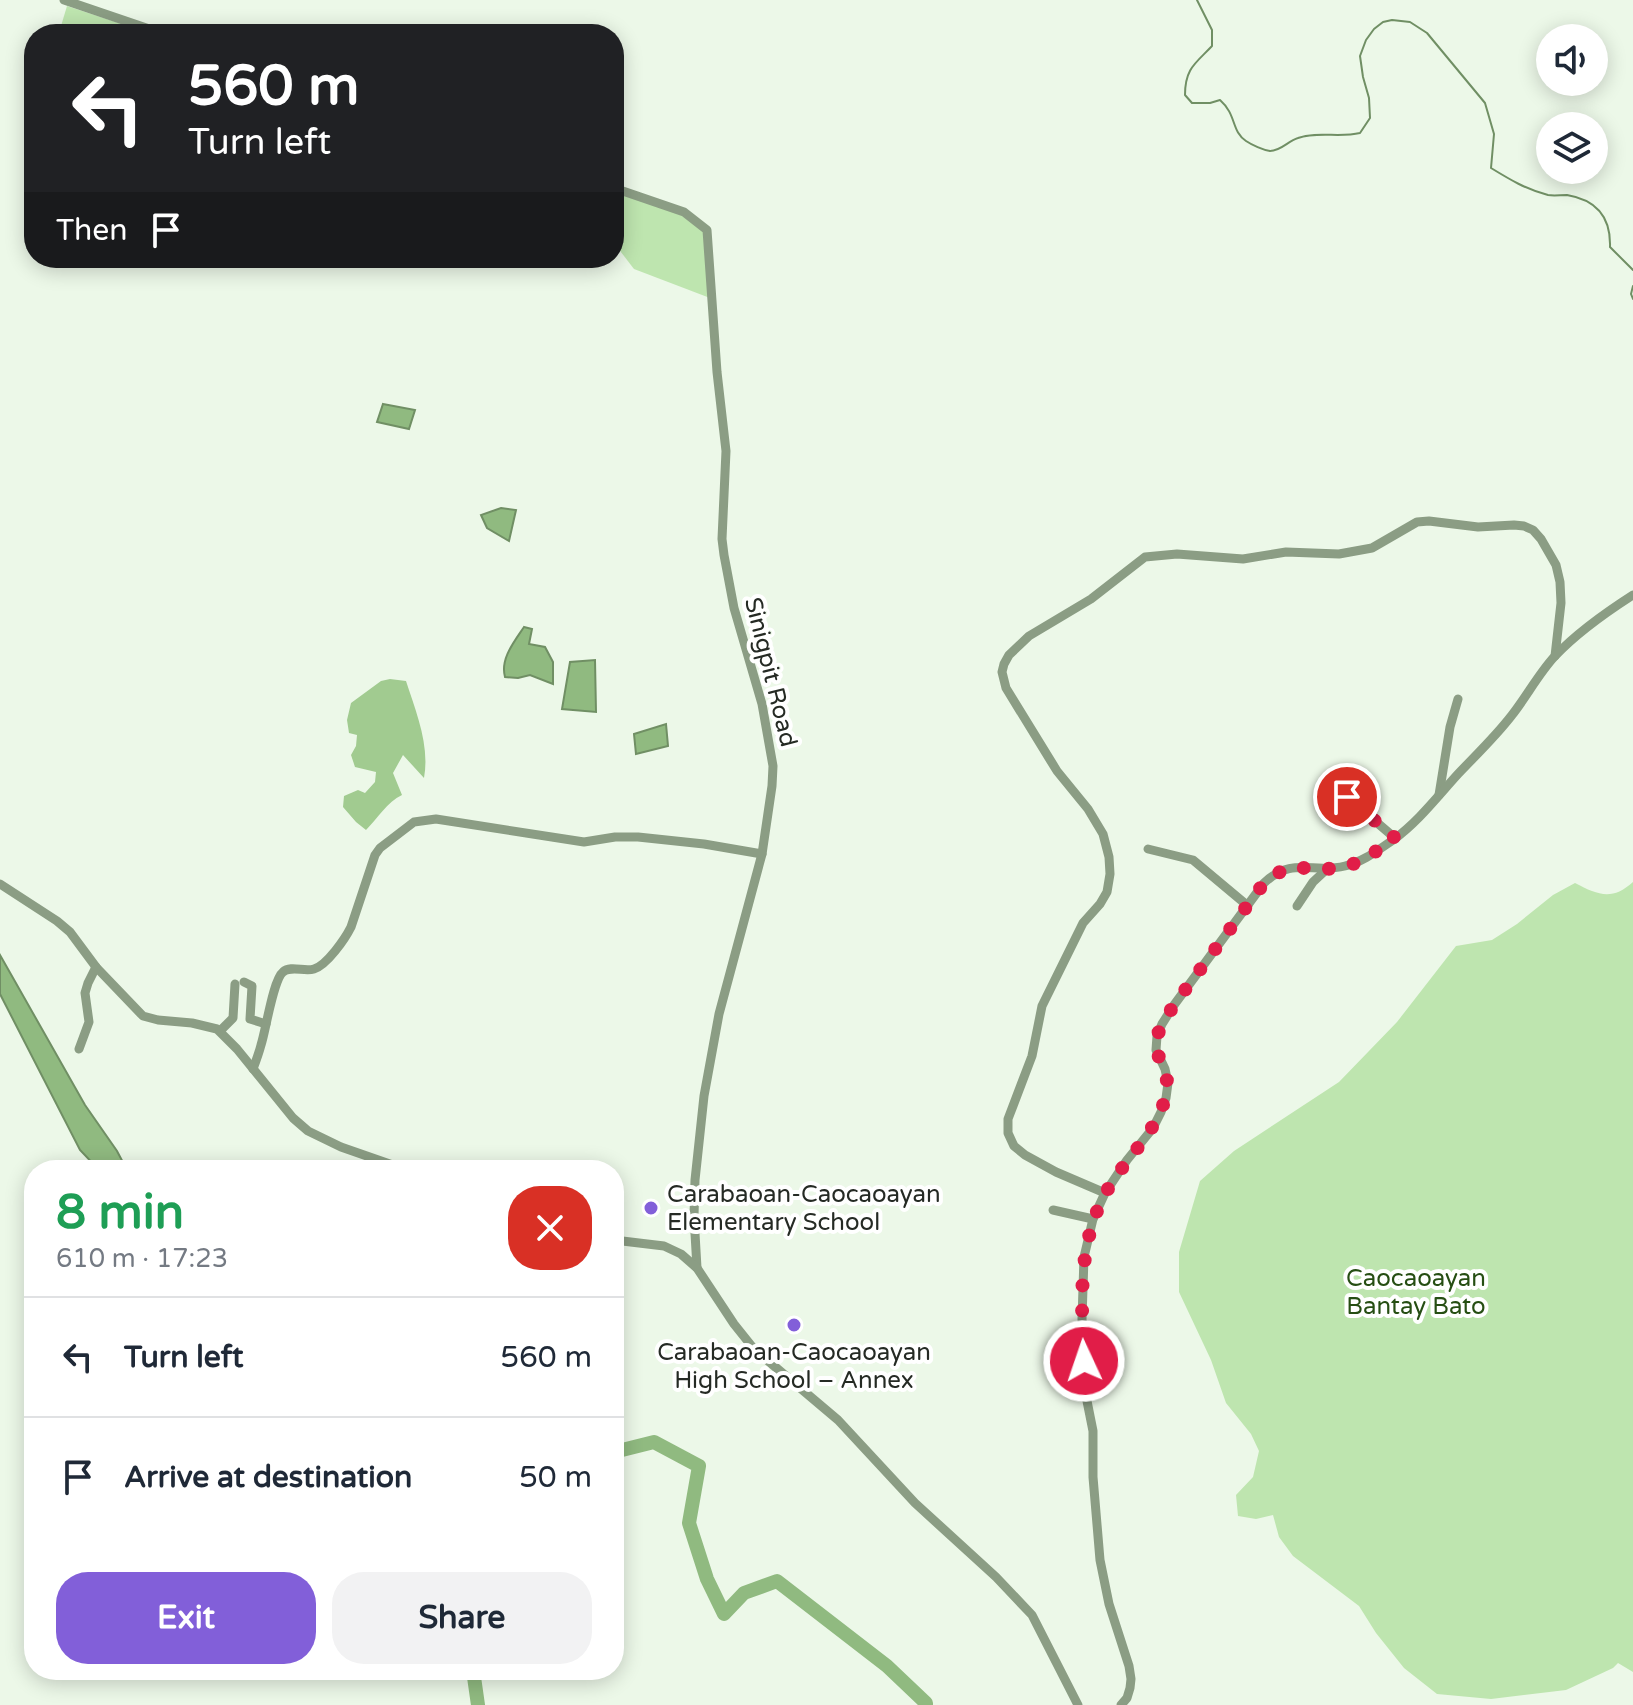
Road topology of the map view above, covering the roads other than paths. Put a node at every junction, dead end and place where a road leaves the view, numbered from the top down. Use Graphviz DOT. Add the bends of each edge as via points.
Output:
graph roads {
  1 [pos="64,0"];
  2 [pos="135,24"];
  3 [pos="624,191"];
  4 [pos="1633,595"];
  5 [pos="1555,656"];
  6 [pos="1458,699"];
  7 [pos="1439,795"];
  8 [pos="1347,797"];
  9 [pos="1395,838"];
  10 [pos="1148,849"];
  11 [pos="762,854"];
  12 [pos="1327,869"];
  13 [pos="0,884"];
  14 [pos="1248,906"];
  15 [pos="1297,906"];
  16 [pos="96,967"];
  17 [pos="266,1024"];
  18 [pos="220,1031"];
  19 [pos="79,1049"];
  20 [pos="253,1069"];
  21 [pos="378,1160"];
  22 [pos="1105,1193"];
  23 [pos="1053,1210"];
  24 [pos="1093,1219"];
  25 [pos="624,1241"];
  26 [pos="697,1268"];
  27 [pos="1078,1705"];
  28 [pos="1121,1705"];
  1 -- 2 [label="street"];
  3 -- 11 [label="street, Sinigpit Road" via="684,212 707,230 726,451 722,539 773,766"];
  4 -- 5 [label="street"];
  5 -- 7 [label="street" via="1507,723"];
  5 -- 22 [label="street" via="1560,582 1556,565 1533,530 1429,521 1417,522 1372,548 1339,554 1145,557 1009,655 1002,672 1006,688 1103,834 1110,874 1107,892 1083,923 1042,1006 1008,1133 1025,1155"];
  6 -- 7 [label="street"];
  7 -- 9 [label="street"];
  8 -- 9 [label="street"];
  9 -- 12 [label="street" via="1367,857"];
  10 -- 14 [label="street" via="1193,860"];
  11 -- 17 [label="street" via="638,837 584,842 436,819 414,822 375,855 351,927 324,962 316,969 288,969 280,976"];
  11 -- 26 [label="street, Sinigpit Road" via="719,1014 704,1096 695,1180"];
  12 -- 14 [label="street" via="1299,867 1275,873"];
  12 -- 15 [label="street"];
  13 -- 16 [label="street" via="70,932"];
  14 -- 22 [label="street" via="1162,1024 1156,1050 1168,1083 1166,1098 1153,1128"];
  16 -- 18 [label="street" via="143,1016"];
  16 -- 19 [label="street" via="85,993 90,1018"];
  17 -- 18 [label="street" via="250,1019 252,986 239,983 233,1018"];
  17 -- 20 [label="street"];
  18 -- 20 [label="street"];
  20 -- 21 [label="street" via="308,1131"];
  22 -- 24 [label="street"];
  23 -- 24 [label="street"];
  24 -- 28 [label="street" via="1084,1257 1082,1319 1100,1560 1131,1679"];
  25 -- 26 [label="street" via="664,1246"];
  26 -- 27 [label="street" via="754,1349 838,1420 915,1503 1023,1605"];
}
